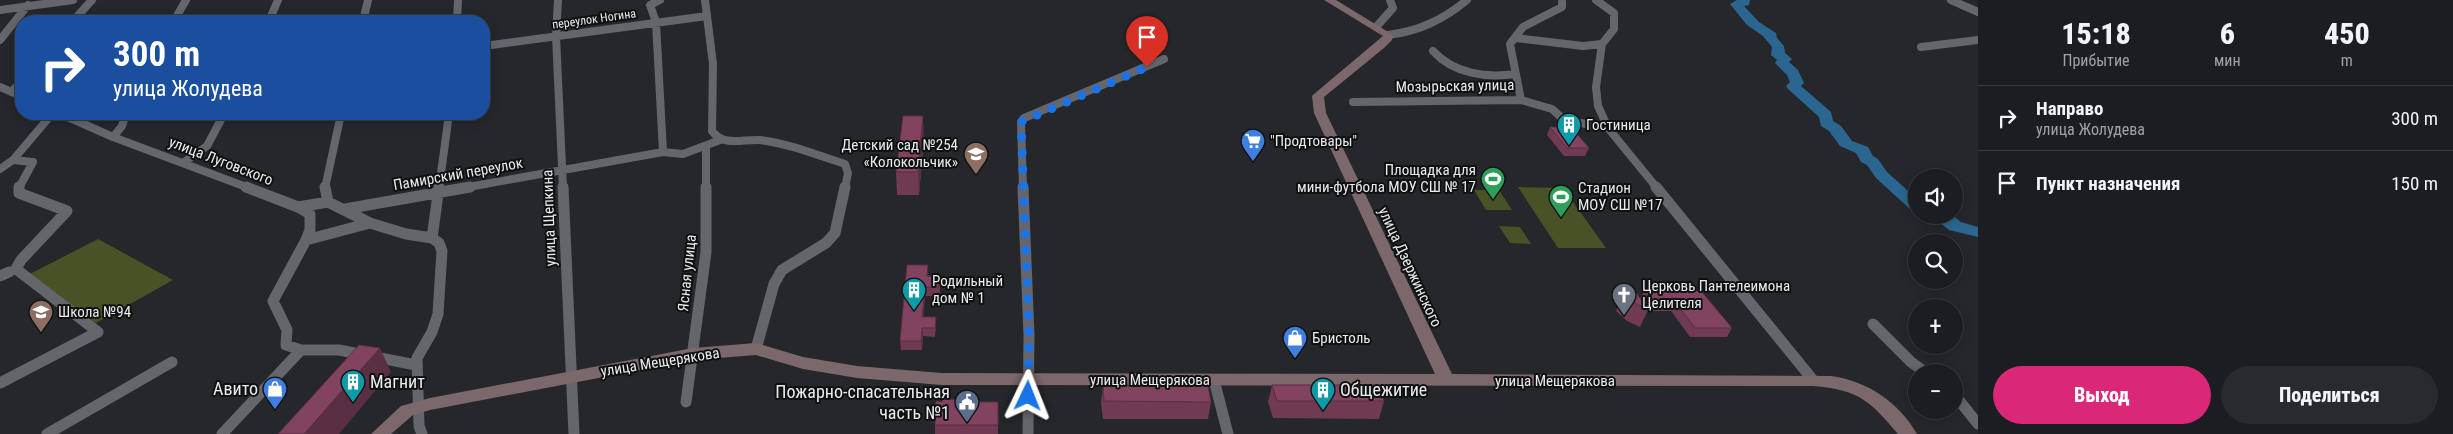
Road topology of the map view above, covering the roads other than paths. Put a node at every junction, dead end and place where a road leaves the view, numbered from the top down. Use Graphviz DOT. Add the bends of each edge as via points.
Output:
graph roads {
  1 [pos="73,0"];
  2 [pos="92,0"];
  3 [pos="186,0"];
  4 [pos="278,0"];
  5 [pos="368,0"];
  6 [pos="458,0"];
  7 [pos="558,0"];
  8 [pos="660,0"];
  9 [pos="705,0"];
  10 [pos="1329,0"];
  11 [pos="1390,0"];
  12 [pos="1467,0"];
  13 [pos="1596,0"];
  14 [pos="1951,0"];
  15 [pos="1562,2"];
  16 [pos="30,3"];
  17 [pos="0,10"];
  18 [pos="1978,12"];
  19 [pos="20,15"];
  20 [pos="78,15"];
  21 [pos="177,15"];
  22 [pos="272,15"];
  23 [pos="364,15"];
  24 [pos="457,15"];
  25 [pos="707,16"];
  26 [pos="15,22"];
  27 [pos="656,22"];
  28 [pos="1376,26"];
  29 [pos="1388,35"];
  30 [pos="556,36"];
  31 [pos="1516,38"];
  32 [pos="0,40"];
  33 [pos="1978,40"];
  34 [pos="1602,44"];
  35 [pos="490,45"];
  36 [pos="1921,47"];
  37 [pos="1433,51"];
  38 [pos="1164,59"];
  39 [pos="1515,74"];
  40 [pos="0,87"];
  41 [pos="15,87"];
  42 [pos="10,92"];
  43 [pos="15,94"];
  44 [pos="1521,100"];
  45 [pos="1353,102"];
  46 [pos="47,120"];
  47 [pos="75,120"];
  48 [pos="124,120"];
  49 [pos="221,120"];
  50 [pos="340,120"];
  51 [pos="448,120"];
  52 [pos="1608,128"];
  53 [pos="113,137"];
  54 [pos="720,140"];
  55 [pos="706,147"];
  56 [pos="663,152"];
  57 [pos="13,160"];
  58 [pos="183,163"];
  59 [pos="0,169"];
  60 [pos="563,172"];
  61 [pos="439,193"];
  62 [pos="328,202"];
  63 [pos="298,207"];
  64 [pos="346,209"];
  65 [pos="370,223"];
  66 [pos="432,238"];
  67 [pos="306,240"];
  68 [pos="1873,324"];
  69 [pos="756,349"];
  70 [pos="301,350"];
  71 [pos="693,354"];
  72 [pos="172,362"];
  73 [pos="1914,364"];
  74 [pos="416,365"];
  75 [pos="570,377"];
  76 [pos="1446,379"];
  77 [pos="1214,380"];
  78 [pos="1813,380"];
  79 [pos="1028,381"];
  80 [pos="0,383"];
  81 [pos="686,402"];
  82 [pos="1963,405"];
  83 [pos="418,407"];
  84 [pos="1978,424"];
  85 [pos="47,434"];
  86 [pos="222,434"];
  87 [pos="380,434"];
  88 [pos="422,434"];
  89 [pos="574,434"];
  90 [pos="1028,434"];
  91 [pos="1228,434"];
  92 [pos="1908,434"];
  1 -- 16 [label="street"];
  2 -- 20 [label="street"];
  3 -- 21 [label="street"];
  4 -- 22 [label="street"];
  5 -- 23 [label="street"];
  6 -- 24 [label="street"];
  7 -- 30 [label="street, улица Щепкина"];
  8 -- 27 [label="street" via="650,5"];
  9 -- 25 [label="street"];
  10 -- 28 [label="street"];
  11 -- 28 [label="street" via="1393,8"];
  12 -- 29 [label="street" via="1447,17 1412,33"];
  13 -- 34 [label="street" via="1614,13 1614,29"];
  14 -- 18 [label="street"];
  15 -- 31 [label="street" via="1557,11 1523,27"];
  16 -- 17 [label="street"];
  16 -- 19 [label="street"];
  25 -- 27 [label="street, переулок Ногина"];
  25 -- 54 [label="street" via="713,64 712,130"];
  26 -- 32 [label="street"];
  27 -- 30 [label="street, переулок Ногина"];
  27 -- 56 [label="street"];
  28 -- 29 [label="street"];
  29 -- 76 [label="street, улица Дзержинского" via="1380,47 1318,96 1320,113"];
  30 -- 35 [label="street, переулок Ногина"];
  30 -- 60 [label="street, улица Щепкина"];
  31 -- 34 [label="street" via="1583,46"];
  31 -- 39 [label="street, Мозырьская улица" via="1510,44"];
  33 -- 36 [label="street"];
  34 -- 52 [label="street" via="1596,87 1598,106"];
  37 -- 39 [label="street" via="1442,60 1478,74 1493,77"];
  38 -- 79 [label="street" via="1021,122"];
  39 -- 44 [label="street, Мозырьская улица"];
  40 -- 42 [label="street"];
  41 -- 42 [label="street"];
  42 -- 43 [label="street"];
  44 -- 45 [label="street, Мозырьская улица"];
  44 -- 52 [label="street" via="1552,109 1564,120"];
  46 -- 57 [label="street"];
  47 -- 53 [label="street, улица Луговского"];
  48 -- 53 [label="street"];
  49 -- 58 [label="street" via="207,146"];
  50 -- 62 [label="street" via="325,187"];
  51 -- 61 [label="street"];
  52 -- 78 [label="street"];
  53 -- 58 [label="street, улица Луговского"];
  54 -- 55 [label="street, Памирский переулок"];
  54 -- 69 [label="street" via="781,144 845,164 848,173 835,233 826,243 782,270 774,284"];
  55 -- 56 [label="street, Памирский переулок" via="679,154"];
  55 -- 71 [label="street, Ясная улица" via="706,252"];
  56 -- 60 [label="street, Памирский переулок"];
  57 -- 59 [label="street"];
  57 -- 80 [label="street" via="33,162 19,193 66,211 16,269 98,332"];
  58 -- 63 [label="street, улица Луговского"];
  60 -- 61 [label="street, Памирский переулок"];
  60 -- 75 [label="street, улица Щепкина"];
  61 -- 64 [label="street, Памирский переулок"];
  61 -- 66 [label="street"];
  62 -- 63 [label="street"];
  62 -- 64 [label="street"];
  63 -- 67 [label="street" via="310,214"];
  64 -- 65 [label="street"];
  65 -- 66 [label="street"];
  65 -- 67 [label="street"];
  66 -- 74 [label="street" via="442,251 438,314"];
  67 -- 70 [label="street" via="273,301 287,330 286,345"];
  68 -- 73 [label="street"];
  69 -- 71 [label="street, улица Мещерякова"];
  69 -- 79 [label="street, улица Мещерякова" via="803,363 857,372 942,379"];
  70 -- 74 [label="street" via="339,350"];
  70 -- 86 [label="street"];
  71 -- 75 [label="street, улица Мещерякова"];
  71 -- 81 [label="street, Ясная улица"];
  72 -- 85 [label="street"];
  74 -- 83 [label="street"];
  75 -- 83 [label="street, улица Мещерякова"];
  75 -- 89 [label="street, улица Щепкина"];
  76 -- 77 [label="street, улица Мещерякова"];
  76 -- 78 [label="street, улица Мещерякова"];
  77 -- 79 [label="street, улица Мещерякова"];
  77 -- 91 [label="street"];
  78 -- 92 [label="street, улица Мещерякова" via="1850,385 1869,394"];
  79 -- 90 [label="street"];
  82 -- 84 [label="street"];
  83 -- 87 [label="street, улица Мещерякова" via="396,418"];
  83 -- 88 [label="street"];
}
